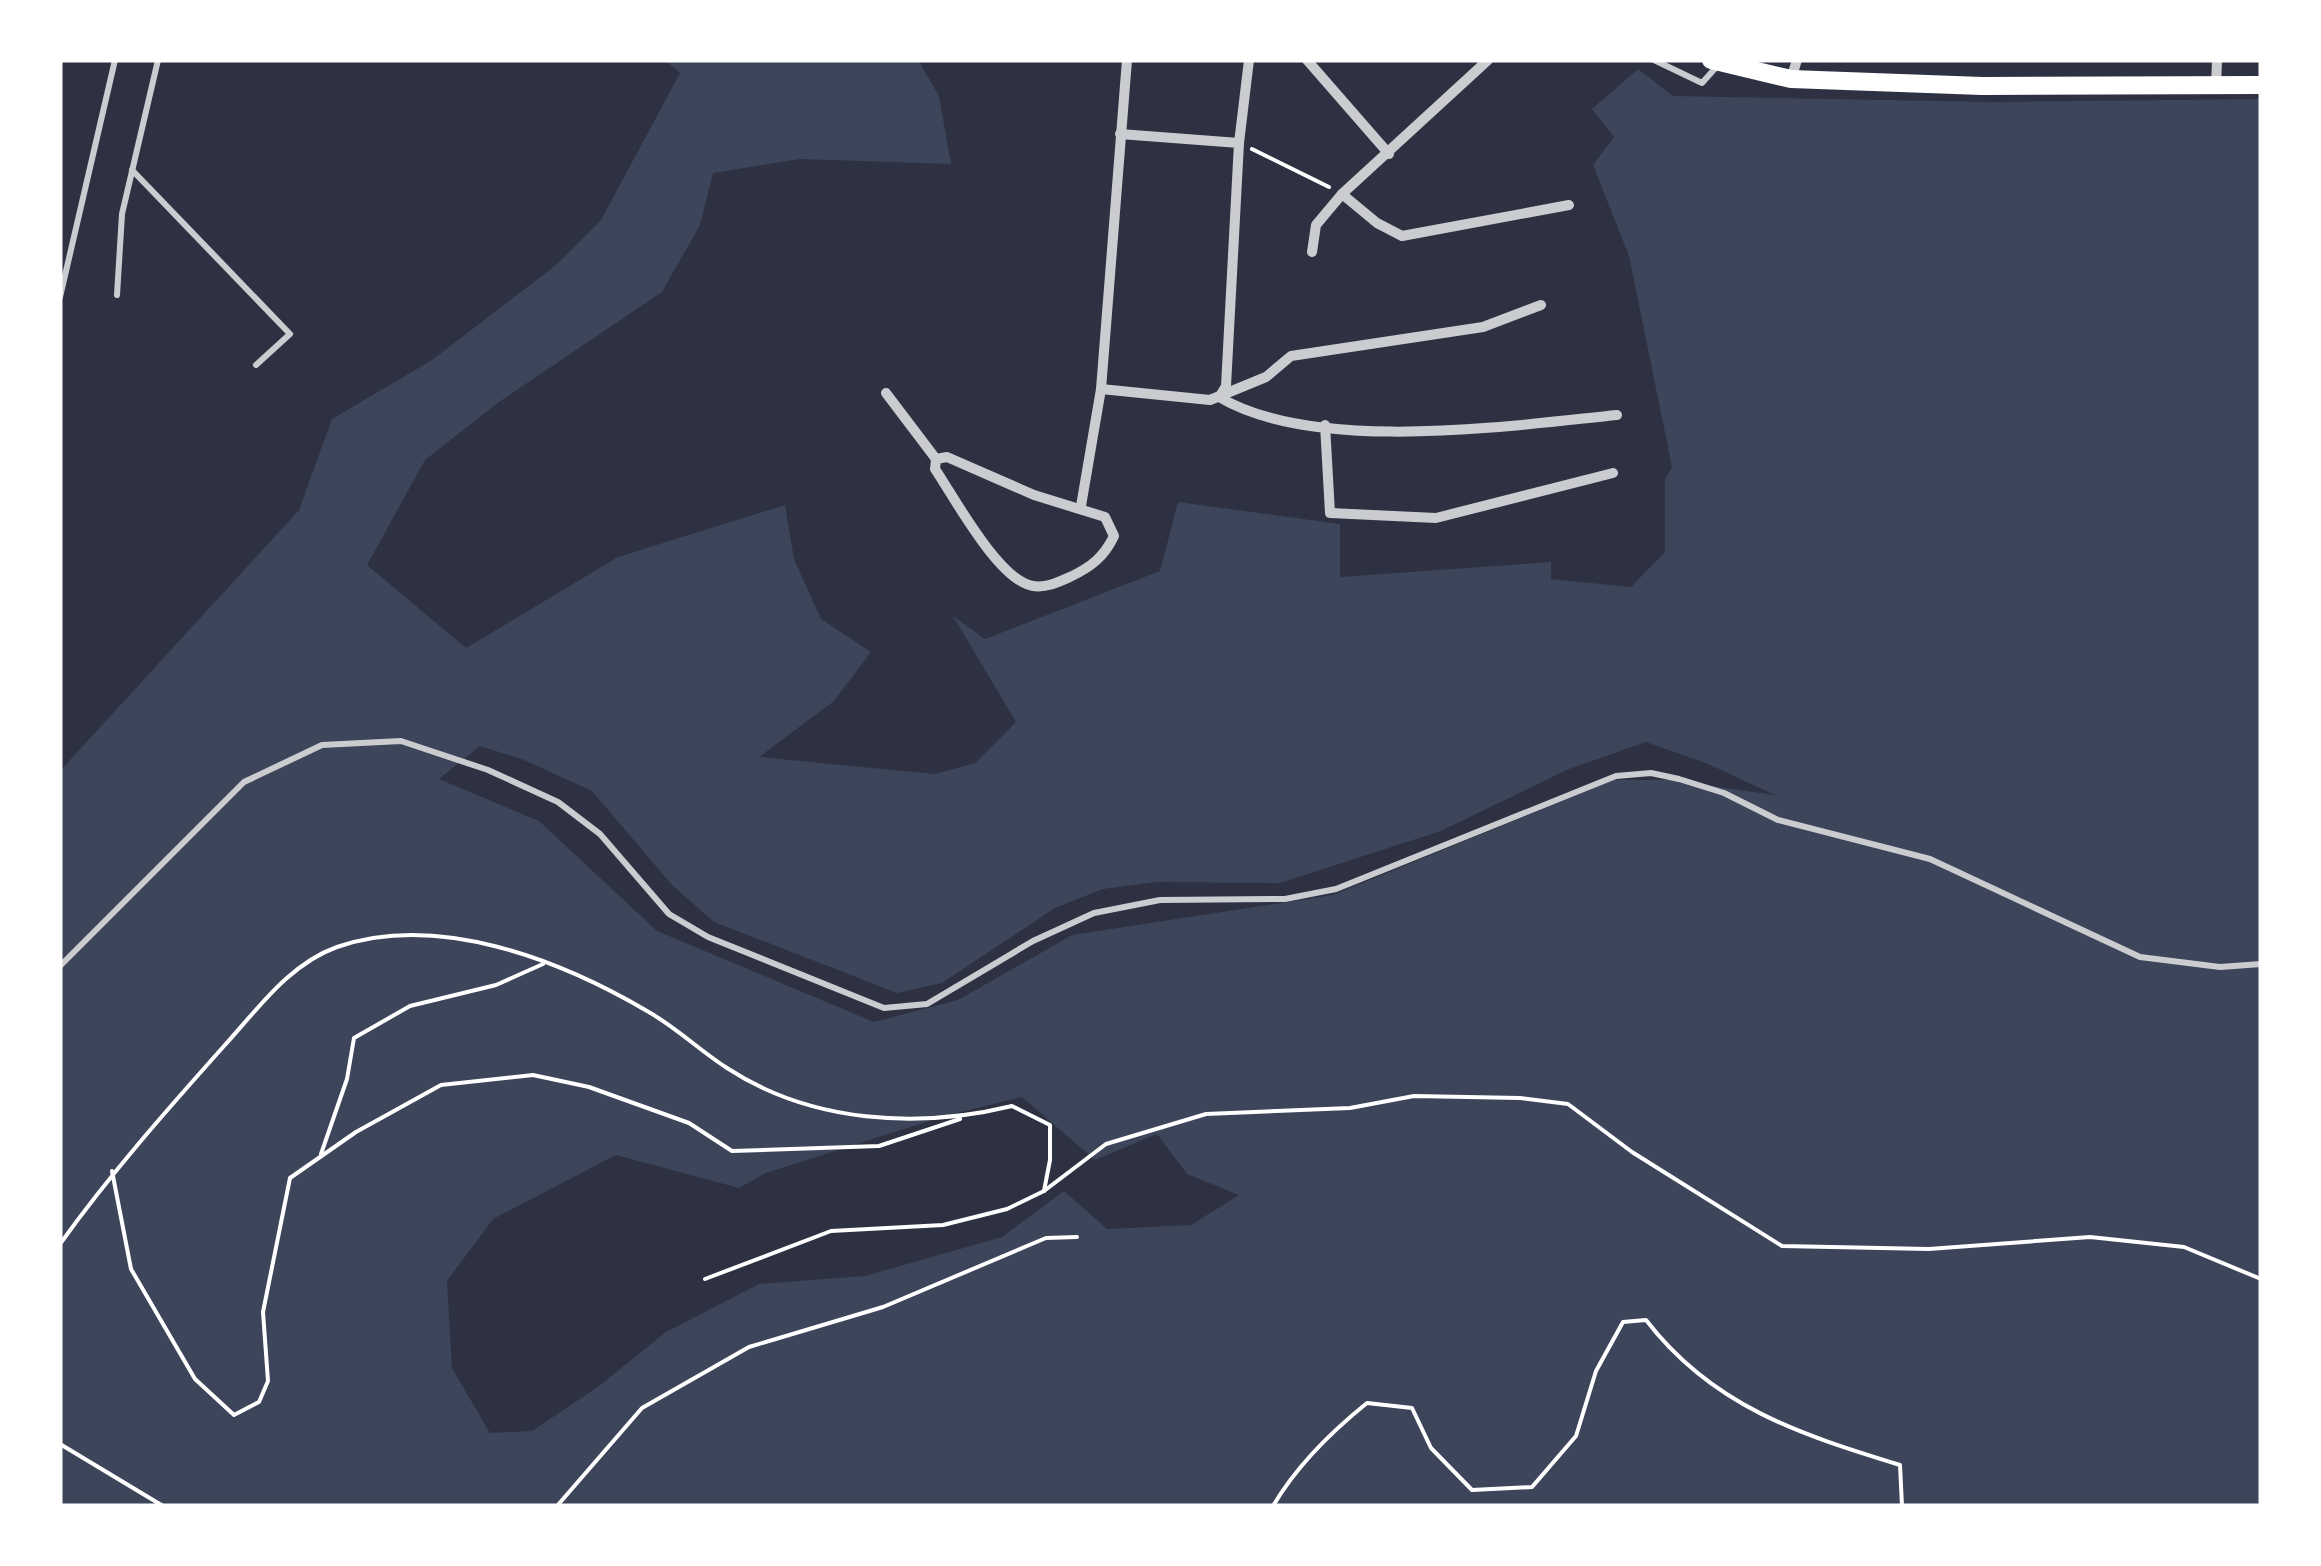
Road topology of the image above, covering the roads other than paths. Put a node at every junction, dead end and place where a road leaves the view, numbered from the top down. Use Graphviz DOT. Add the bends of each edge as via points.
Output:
graph roads {
  1 [pos="115,60"];
  2 [pos="158,60"];
  3 [pos="1127,60"];
  4 [pos="1249,60"];
  5 [pos="1307,60"];
  6 [pos="1488,60"];
  7 [pos="1654,60"];
  8 [pos="2217,60"];
  9 [pos="1715,62"];
  10 [pos="1473,64"];
  11 [pos="1794,69"];
  12 [pos="2261,85"];
  13 [pos="2216,86"];
  14 [pos="1120,134"];
  15 [pos="1239,143"];
  16 [pos="1389,154"];
  17 [pos="132,170"];
  18 [pos="1342,194"];
  19 [pos="1569,205"];
  20 [pos="1312,252"];
  21 [pos="117,295"];
  22 [pos="60,297"];
  23 [pos="1541,306"];
  24 [pos="256,365"];
  25 [pos="1101,390"];
  26 [pos="886,393"];
  27 [pos="1219,397"];
  28 [pos="1618,415"];
  29 [pos="1326,425"];
  30 [pos="936,459"];
  31 [pos="1613,473"];
  32 [pos="1081,506"];
  33 [pos="2261,964"];
  34 [pos="60,966"];
  1 -- 22 [label="lane"];
  2 -- 17 [label="lane"];
  3 -- 14 [label="street"];
  4 -- 15 [label="street"];
  5 -- 16 [label="street"];
  6 -- 10 [label="street"];
  7 -- 9 [label="lane" via="1702,82"];
  8 -- 13 [label="street"];
  9 -- 11 [label="main road"];
  10 -- 16 [label="street"];
  11 -- 13 [label="main road" via="1982,86"];
  12 -- 13 [label="main road"];
  14 -- 15 [label="street"];
  14 -- 25 [label="street"];
  15 -- 27 [label="street" via="1226,386"];
  16 -- 18 [label="street"];
  17 -- 21 [label="lane"];
  17 -- 24 [label="lane" via="290,334"];
  18 -- 19 [label="street" via="1402,236"];
  18 -- 20 [label="street" via="1316,225"];
  23 -- 27 [label="street" via="1483,326 1291,356 1266,377"];
  25 -- 27 [label="street"];
  25 -- 32 [label="street"];
  26 -- 30 [label="street"];
  27 -- 29 [label="street" via="1247,413"];
  28 -- 29 [label="street" via="1449,431"];
  29 -- 31 [label="street" via="1330,513 1436,518"];
  30 -- 32 [label="street" via="947,457 1034,495"];
  30 -- 32 [label="street" via="935,468 998,560 1030,586 1089,568 1107,551 1113,526"];
  33 -- 34 [label="lane" via="2220,967 2140,957 1930,859 1778,820 1724,793 1651,773 1616,776 1336,889 1285,899 1160,900 1094,913 926,1004 884,1008 708,937 668,914 600,834 558,802 401,741 322,745 244,782"];
}
